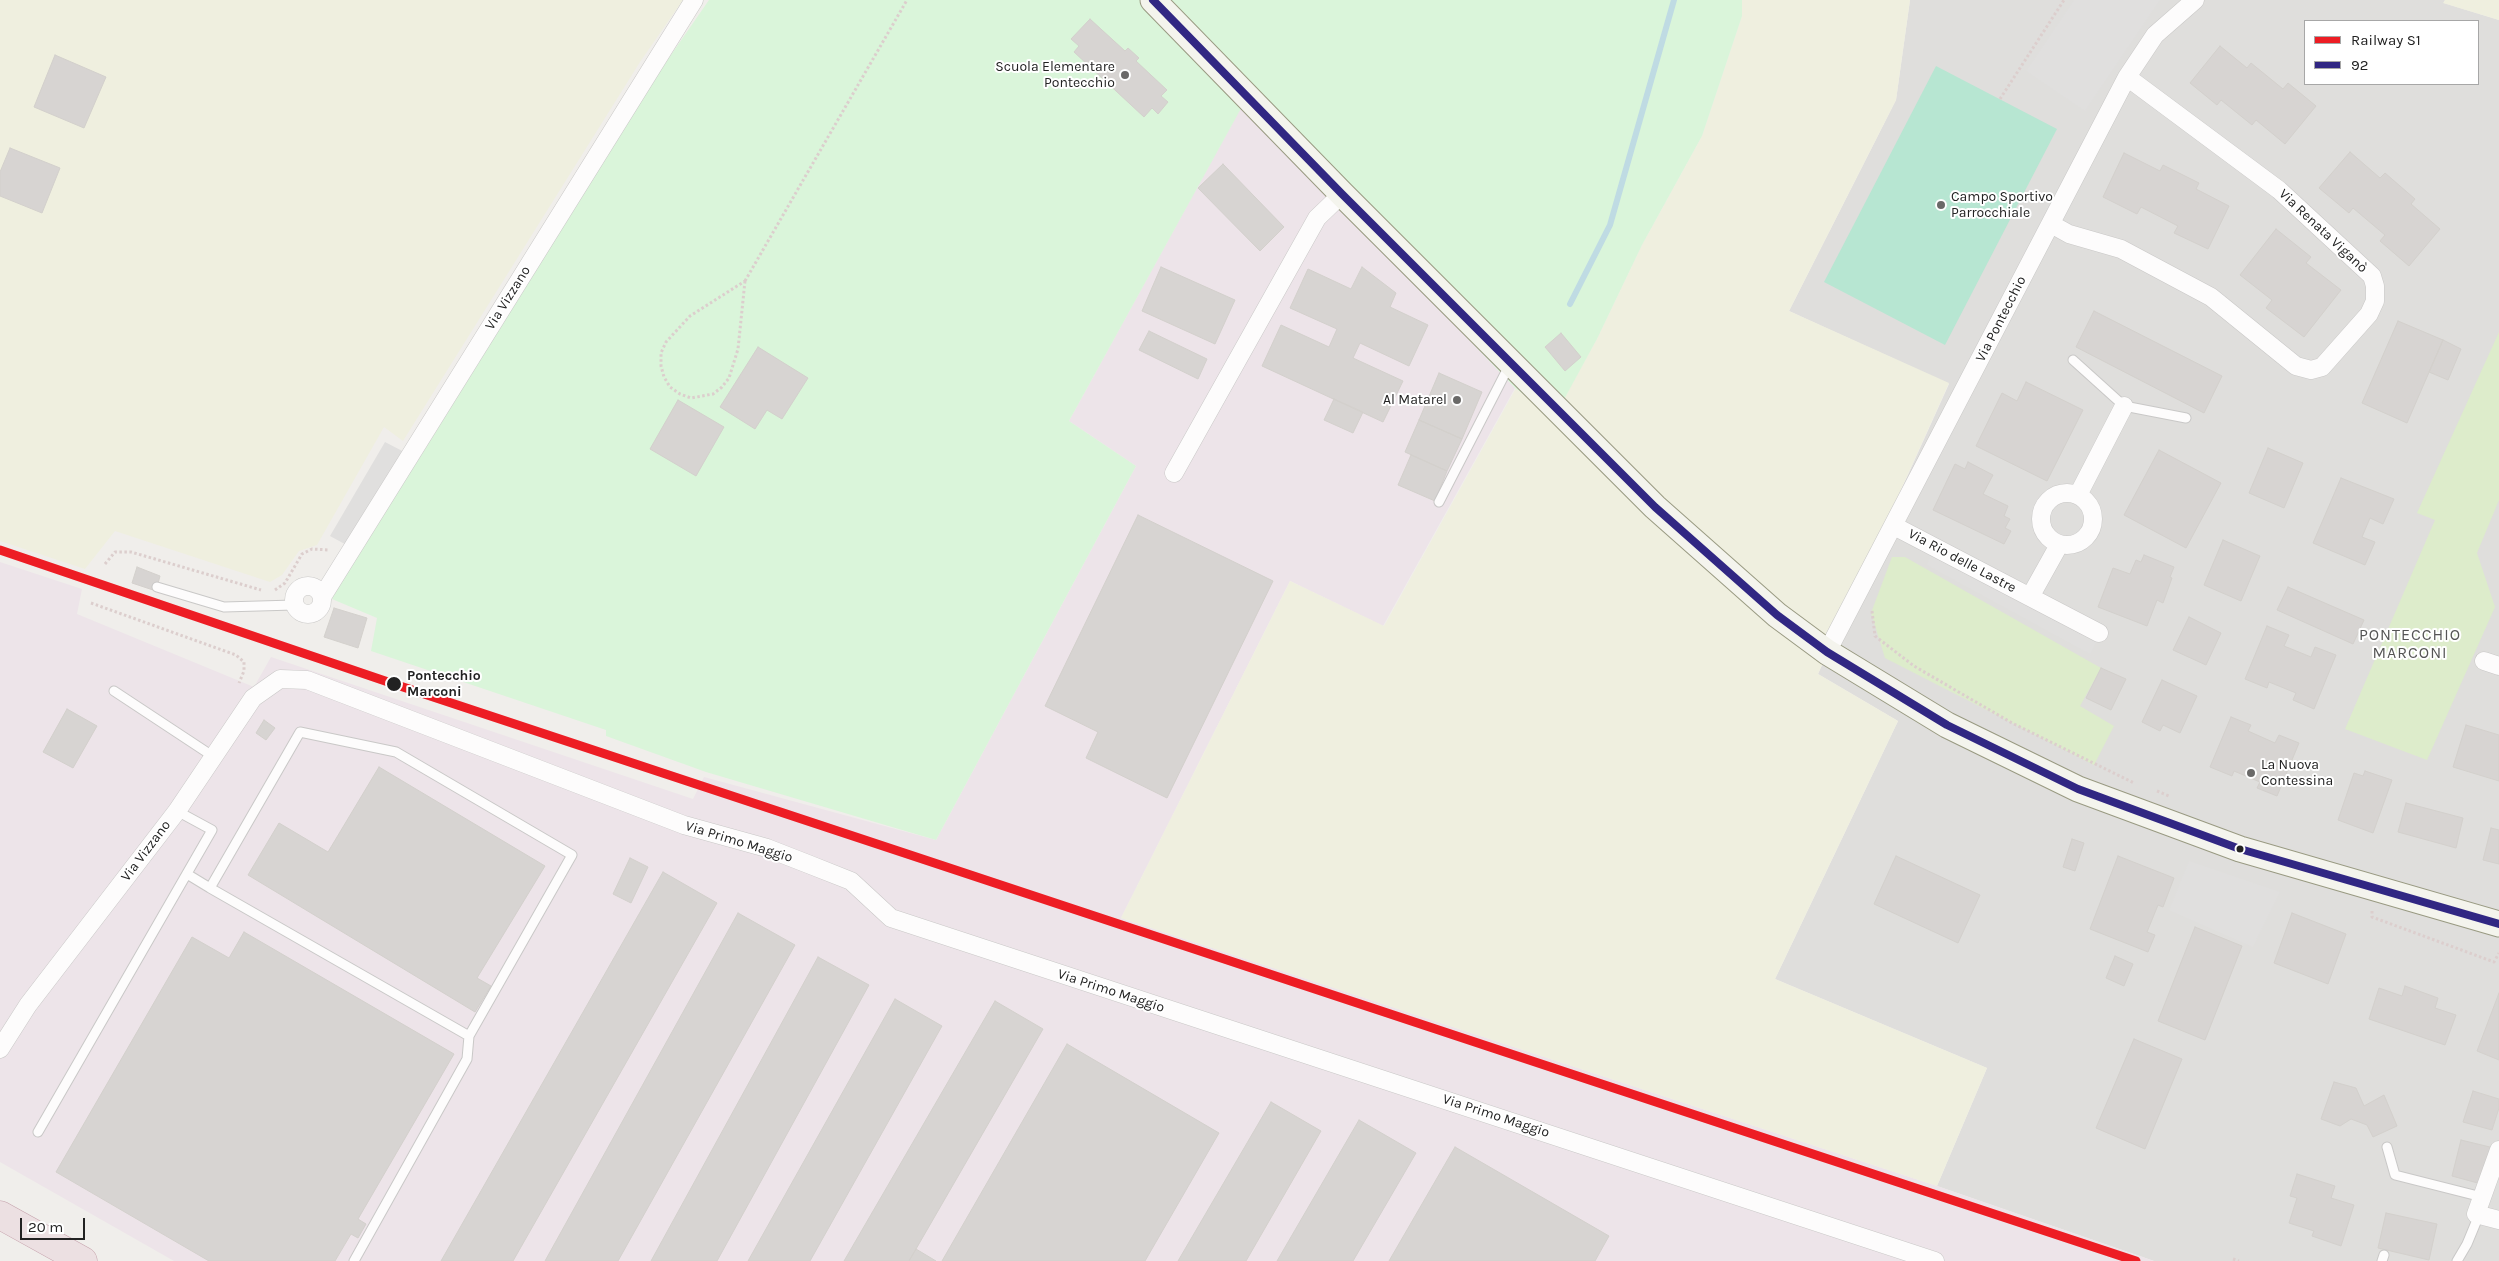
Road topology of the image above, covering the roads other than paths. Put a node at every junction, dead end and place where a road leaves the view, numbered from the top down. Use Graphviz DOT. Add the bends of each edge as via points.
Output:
graph roads {
  1 [pos="694,0"];
  2 [pos="1153,0"];
  3 [pos="2195,0"];
  4 [pos="2127,77"];
  5 [pos="1342,194"];
  6 [pos="2051,224"];
  7 [pos="2073,360"];
  8 [pos="1511,362"];
  9 [pos="2124,406"];
  10 [pos="2186,418"];
  11 [pos="1174,473"];
  12 [pos="2078,495"];
  13 [pos="1439,502"];
  14 [pos="1894,526"];
  15 [pos="2059,544"];
  16 [pos="157,586"];
  17 [pos="318,592"];
  18 [pos="2030,597"];
  19 [pos="294,605"];
  20 [pos="2099,633"];
  21 [pos="1827,652"];
  22 [pos="307,680"];
  23 [pos="114,691"];
  24 [pos="214,757"];
  25 [pos="177,811"];
  26 [pos="187,874"];
  27 [pos="210,888"];
  28 [pos="2499,924"];
  29 [pos="469,1036"];
  30 [pos="0,1049"];
  31 [pos="38,1132"];
  32 [pos="2387,1147"];
  33 [pos="2499,1150"];
  34 [pos="2482,1197"];
  35 [pos="0,1215"];
  36 [pos="2479,1215"];
  37 [pos="2499,1220"];
  38 [pos="83,1261"];
  39 [pos="354,1261"];
  40 [pos="1934,1261"];
  41 [pos="2457,1261"];
  1 -- 17 [label="street, Via Vizzano" via="336,574"];
  2 -- 5 [label="main road"];
  3 -- 4 [label="street, Via Pontecchio" via="2154,36"];
  4 -- 6 [label="street, Via Pontecchio"];
  4 -- 6 [label="street, Via Renata Viganò" via="2279,190 2372,276 2376,301 2369,314 2322,367 2311,370 2296,366 2211,297 2121,249 2069,234"];
  5 -- 8 [label="main road"];
  5 -- 11 [label="street" via="1317,218"];
  6 -- 14 [label="street, Via Pontecchio"];
  7 -- 9 [label="lane"];
  8 -- 13 [label="lane"];
  8 -- 21 [label="main road" via="1655,506 1777,615"];
  9 -- 10 [label="lane"];
  9 -- 12 [label="street"];
  12 -- 15 [label="street" via="2093,512 2093,524 2089,534 2075,544"];
  12 -- 15 [label="street" via="2054,496 2045,504 2042,528 2048,538"];
  14 -- 18 [label="street, Via Rio delle Lastre"];
  14 -- 21 [label="street, Via Pontecchio"];
  15 -- 18 [label="street"];
  16 -- 19 [label="lane" via="224,607"];
  17 -- 19 [label="street" via="304,586 296,591"];
  17 -- 19 [label="street" via="318,611 301,613"];
  18 -- 20 [label="street, Via Rio delle Lastre"];
  21 -- 28 [label="main road" via="1947,725 2078,789 2240,849"];
  22 -- 24 [label="street, Via Vizzano" via="280,679 253,698"];
  22 -- 40 [label="street, Via Primo Maggio" via="684,825 767,848 851,881 891,918"];
  23 -- 24 [label="lane"];
  24 -- 25 [label="street, Via Vizzano"];
  25 -- 26 [label="lane" via="212,830"];
  25 -- 30 [label="street, Via Vizzano" via="28,1005"];
  26 -- 27 [label="lane"];
  26 -- 31 [label="lane"];
  27 -- 29 [label="lane"];
  27 -- 29 [label="lane" via="300,732 396,752 572,855"];
  29 -- 39 [label="lane" via="467,1059"];
  32 -- 34 [label="lane" via="2395,1174"];
  33 -- 34 [label="street"];
  34 -- 36 [label="street" via="2476,1214"];
  35 -- 38 [label="highway"];
  36 -- 37 [label="street"];
  36 -- 41 [label="lane"];
}
